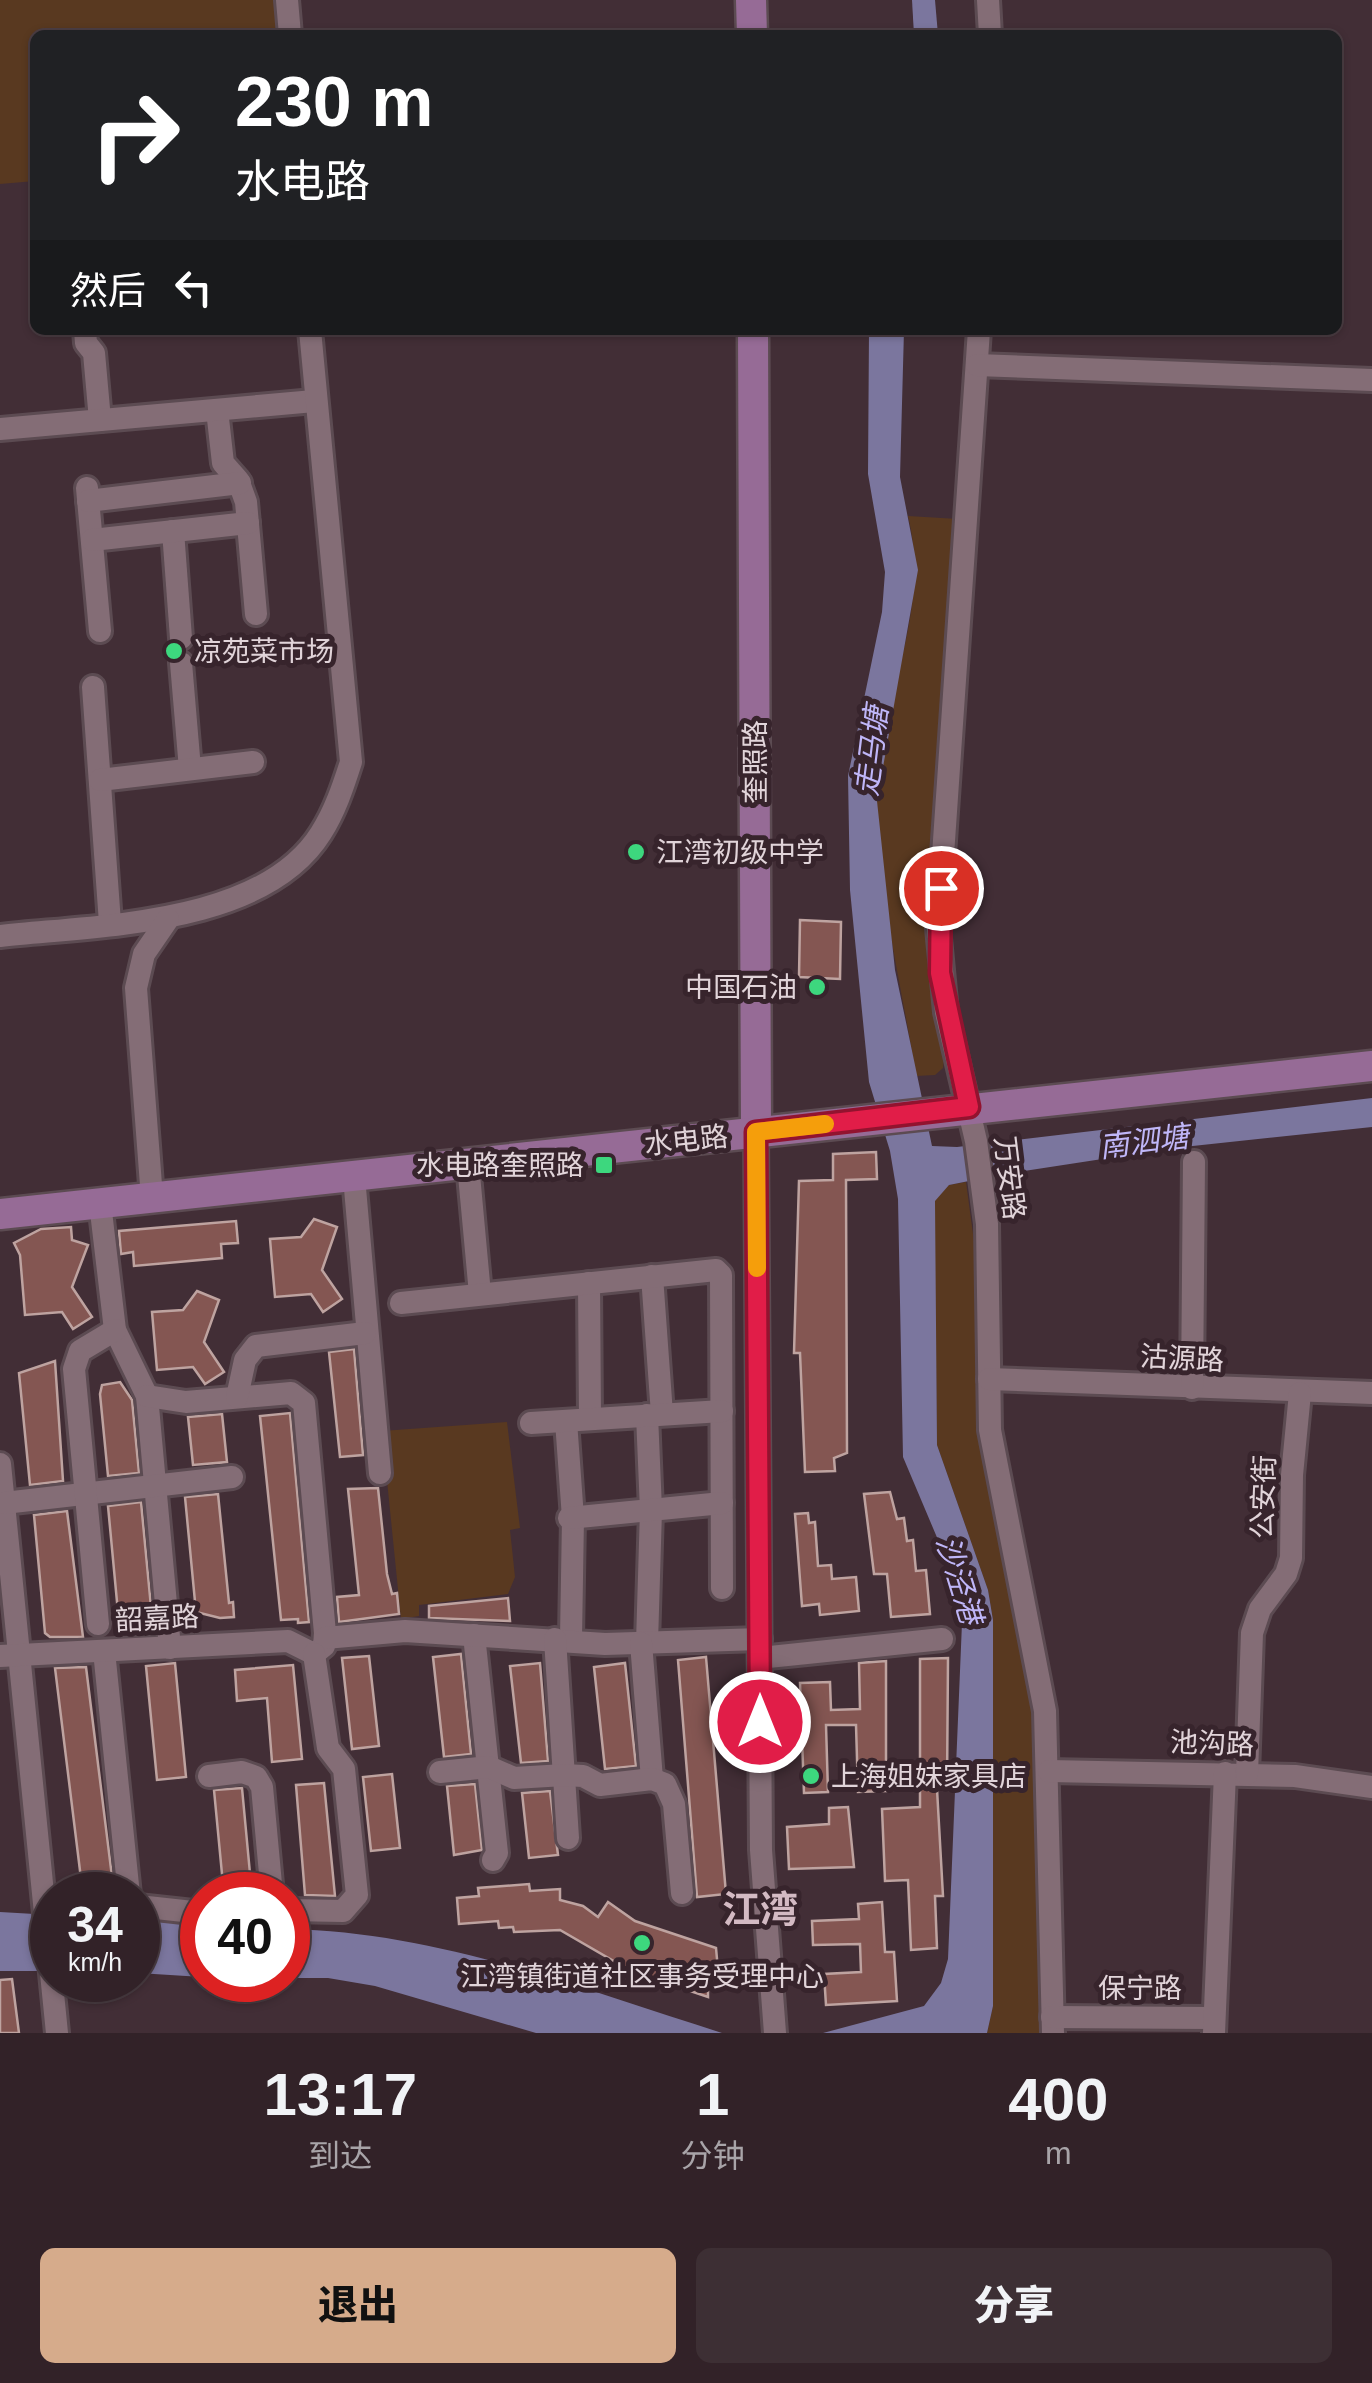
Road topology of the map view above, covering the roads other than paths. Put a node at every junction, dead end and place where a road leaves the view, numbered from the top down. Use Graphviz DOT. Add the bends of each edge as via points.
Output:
graph roads {
  1 [pos="287,0"];
  2 [pos="752,0"];
  3 [pos="988,0"];
  4 [pos="290,30"];
  5 [pos="752,30"];
  6 [pos="990,30"];
  7 [pos="85,335"];
  8 [pos="310,335"];
  9 [pos="753,335"];
  10 [pos="979,335"];
  11 [pos="977,364"];
  12 [pos="1372,380"];
  13 [pos="314,401"];
  14 [pos="217,410"];
  15 [pos="100,420"];
  16 [pos="0,428"];
  17 [pos="240,483"];
  18 [pos="248,524"];
  19 [pos="173,531"];
  20 [pos="92,540"];
  21 [pos="256,614"];
  22 [pos="100,631"];
  23 [pos="181,638"];
  24 [pos="182,663"];
  25 [pos="93,688"];
  26 [pos="253,762"];
  27 [pos="190,769"];
  28 [pos="100,780"];
  29 [pos="168,919"];
  30 [pos="110,923"];
  31 [pos="0,936"];
  32 [pos="1372,1066"];
  33 [pos="969,1107"];
  34 [pos="756,1132"];
  35 [pos="1194,1162"];
  36 [pos="468,1164"];
  37 [pos="354,1177"];
  38 [pos="152,1198"];
  39 [pos="100,1203"];
  40 [pos="0,1214"];
  41 [pos="652,1276"];
  42 [pos="589,1283"];
  43 [pos="473,1295"];
  44 [pos="401,1303"];
  45 [pos="115,1330"];
  46 [pos="365,1333"];
  47 [pos="989,1379"];
  48 [pos="1192,1388"];
  49 [pos="1300,1392"];
  50 [pos="1372,1393"];
  51 [pos="147,1396"];
  52 [pos="238,1398"];
  53 [pos="722,1411"];
  54 [pos="654,1414"];
  55 [pos="578,1420"];
  56 [pos="531,1423"];
  57 [pos="0,1464"];
  58 [pos="380,1473"];
  59 [pos="232,1477"];
  60 [pos="155,1486"];
  61 [pos="85,1494"];
  62 [pos="4,1503"];
  63 [pos="722,1503"];
  64 [pos="651,1510"];
  65 [pos="571,1518"];
  66 [pos="722,1588"];
  67 [pos="98,1624"];
  68 [pos="474,1635"];
  69 [pos="563,1638"];
  70 [pos="942,1639"];
  71 [pos="644,1643"];
  72 [pos="319,1646"];
  73 [pos="170,1648"];
  74 [pos="760,1649"];
  75 [pos="104,1651"];
  76 [pos="9,1657"];
  77 [pos="488,1767"];
  78 [pos="1049,1771"];
  79 [pos="440,1772"];
  80 [pos="1236,1773"];
  81 [pos="564,1774"];
  82 [pos="208,1776"];
  83 [pos="652,1779"];
  84 [pos="1372,1788"];
  85 [pos="568,1838"];
  86 [pos="493,1860"];
  87 [pos="39,1872"];
  88 [pos="127,1872"];
  89 [pos="270,1872"];
  90 [pos="682,1893"];
  91 [pos="310,1910"];
  92 [pos="54,2002"];
  93 [pos="1053,2025"];
  94 [pos="1213,2026"];
  95 [pos="57,2033"];
  96 [pos="775,2033"];
  1 -- 4 [label="street"];
  2 -- 5 [label="main road"];
  3 -- 6 [label="street"];
  7 -- 15 [label="street" via="94,353"];
  8 -- 13 [label="street"];
  9 -- 34 [label="main road, 奎照路"];
  10 -- 11 [label="street, 万安路"];
  11 -- 12 [label="street"];
  11 -- 33 [label="street, 万安路" via="938,928 946,1012"];
  13 -- 14 [label="street"];
  13 -- 29 [label="street" via="351,762 320,836 295,863 234,898"];
  14 -- 15 [label="street"];
  14 -- 17 [label="street" via="223,462"];
  15 -- 16 [label="street"];
  17 -- 18 [label="street"];
  17 -- 20 [label="street" via="88,495"];
  18 -- 19 [label="street"];
  18 -- 21 [label="street"];
  19 -- 20 [label="street"];
  19 -- 23 [label="street"];
  20 -- 22 [label="street"];
  24 -- 27 [label="street"];
  25 -- 28 [label="street"];
  26 -- 27 [label="street"];
  27 -- 28 [label="street"];
  28 -- 30 [label="street"];
  29 -- 30 [label="street"];
  29 -- 38 [label="street" via="144,954 136,988"];
  30 -- 31 [label="street"];
  32 -- 33 [label="main road, 水电路"];
  33 -- 34 [label="main road, 水电路"];
  33 -- 47 [label="street, 万安路" via="983,1190"];
  34 -- 36 [label="main road, 水电路"];
  34 -- 74 [label="street, 奎照路"];
  35 -- 48 [label="street"];
  36 -- 37 [label="main road, 水电路"];
  36 -- 43 [label="street" via="472,1201 460,1218"];
  37 -- 38 [label="main road, 水电路"];
  37 -- 46 [label="street"];
  38 -- 39 [label="main road, 水电路"];
  39 -- 40 [label="main road, 水电路"];
  39 -- 45 [label="street"];
  41 -- 42 [label="street"];
  41 -- 53 [label="street" via="716,1270 720,1275"];
  41 -- 54 [label="street"];
  42 -- 43 [label="street"];
  42 -- 55 [label="street"];
  43 -- 44 [label="street"];
  45 -- 51 [label="street"];
  45 -- 61 [label="street" via="80,1351 74,1369"];
  46 -- 52 [label="street" via="256,1346 245,1360"];
  46 -- 58 [label="street"];
  47 -- 48 [label="street, 沽源路"];
  47 -- 78 [label="street, 万安路" via="996,1466 1035,1646"];
  48 -- 49 [label="street, 沽源路"];
  49 -- 50 [label="street, 沽源路"];
  49 -- 80 [label="street, 公安街" via="1291,1558 1252,1633"];
  51 -- 52 [label="street" via="176,1402"];
  51 -- 60 [label="street"];
  52 -- 72 [label="street" via="290,1393 304,1403"];
  53 -- 54 [label="street"];
  53 -- 63 [label="street"];
  54 -- 55 [label="street"];
  54 -- 64 [label="street"];
  55 -- 56 [label="street"];
  55 -- 65 [label="street"];
  57 -- 62 [label="street"];
  59 -- 60 [label="street"];
  60 -- 61 [label="street"];
  60 -- 73 [label="street"];
  61 -- 62 [label="street"];
  61 -- 67 [label="street"];
  62 -- 76 [label="street"];
  63 -- 64 [label="street"];
  63 -- 66 [label="street"];
  64 -- 65 [label="street"];
  64 -- 71 [label="street"];
  65 -- 69 [label="street"];
  68 -- 69 [label="street, 韶嘉路"];
  68 -- 72 [label="street, 韶嘉路" via="405,1631"];
  68 -- 77 [label="street"];
  69 -- 71 [label="street, 韶嘉路"];
  69 -- 81 [label="street"];
  70 -- 74 [label="street"];
  71 -- 74 [label="street, 韶嘉路"];
  71 -- 83 [label="street"];
  72 -- 73 [label="street, 韶嘉路" via="288,1641"];
  72 -- 91 [label="street" via="328,1748 344,1769 357,1895 343,1911"];
  73 -- 75 [label="street, 韶嘉路"];
  74 -- 96 [label="street, 奎照路" via="762,1850"];
  75 -- 76 [label="street, 韶嘉路"];
  75 -- 88 [label="street"];
  76 -- 87 [label="street"];
  77 -- 79 [label="street"];
  77 -- 81 [label="street" via="514,1778"];
  77 -- 86 [label="street"];
  78 -- 80 [label="street, 池沟路"];
  78 -- 93 [label="street, 万安路"];
  80 -- 84 [label="street, 池沟路"];
  80 -- 94 [label="street, 公安街"];
  81 -- 83 [label="street" via="600,1784"];
  81 -- 85 [label="street"];
  82 -- 89 [label="street" via="256,1776"];
  83 -- 90 [label="street" via="671,1794"];
  92 -- 95 [label="street"];
  93 -- 94 [label="street, 保宁路"];
}
